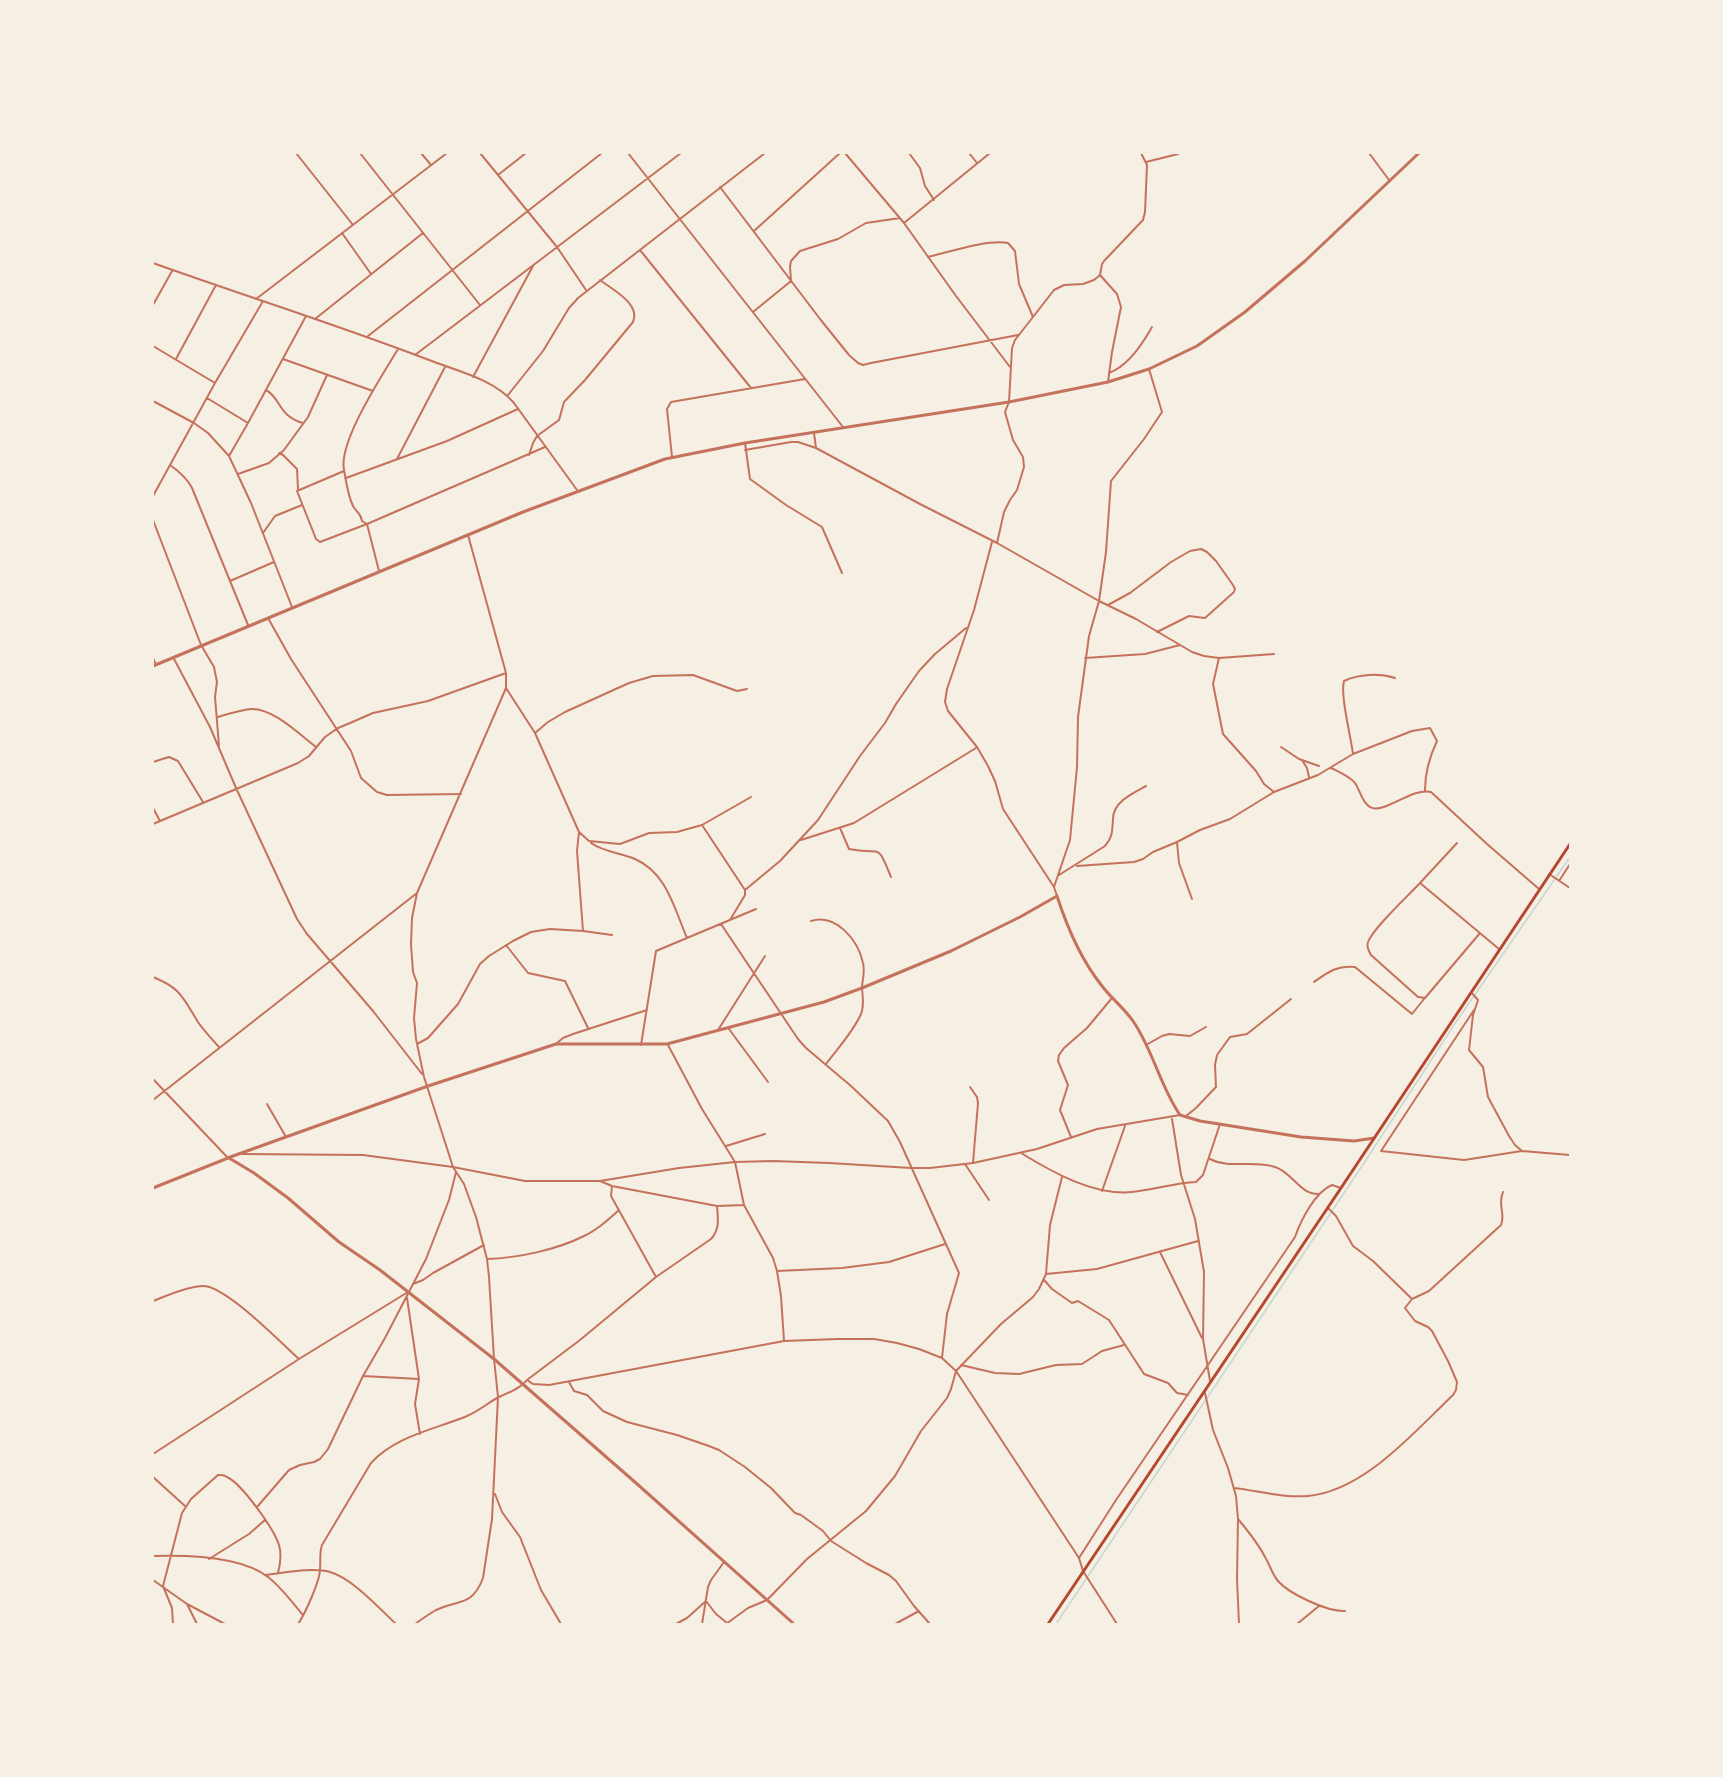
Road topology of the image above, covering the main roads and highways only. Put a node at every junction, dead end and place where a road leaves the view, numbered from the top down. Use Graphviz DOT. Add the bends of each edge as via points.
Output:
graph roads {
  1 [pos="1570,844"];
  2 [pos="1048,1624"];
  1 -- 2 [label="main road" via="1330,1210"];
}
